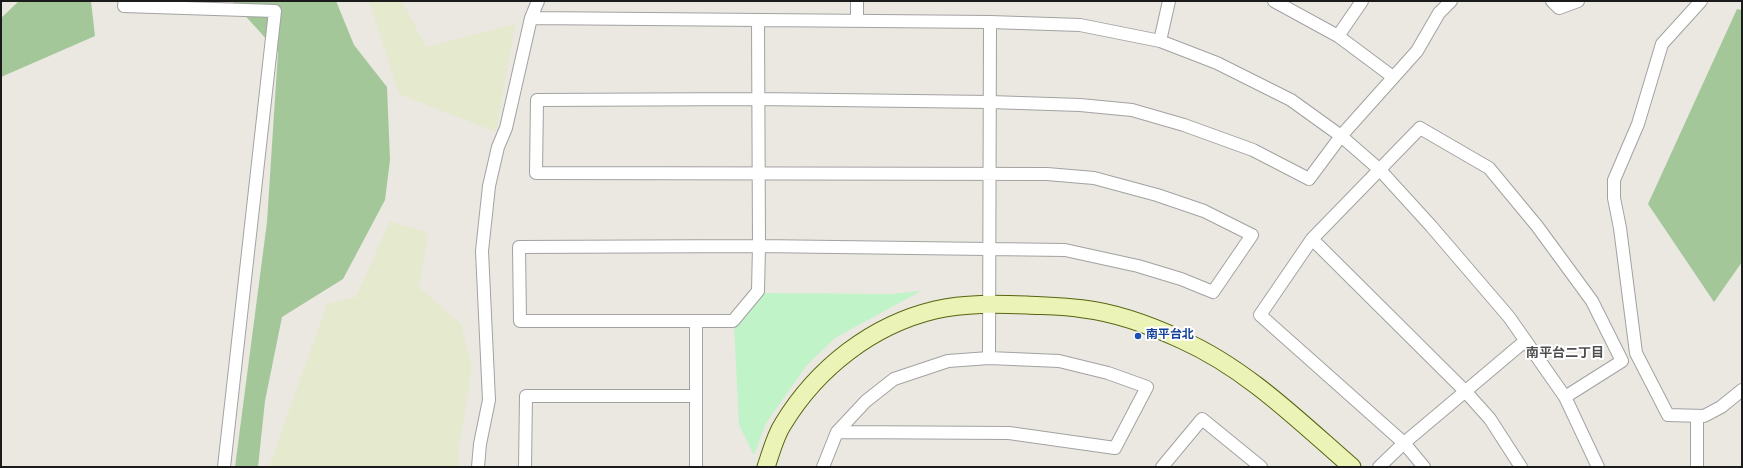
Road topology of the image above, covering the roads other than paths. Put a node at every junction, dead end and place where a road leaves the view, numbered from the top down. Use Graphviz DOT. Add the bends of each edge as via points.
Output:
graph roads {
  1 [pos="125,1"];
  2 [pos="538,1"];
  3 [pos="857,1"];
  4 [pos="1169,1"];
  5 [pos="1274,1"];
  6 [pos="1362,1"];
  7 [pos="1451,1"];
  8 [pos="1552,1"];
  9 [pos="1578,1"];
  10 [pos="1696,3"];
  11 [pos="531,18"];
  12 [pos="758,20"];
  13 [pos="857,21"];
  14 [pos="990,22"];
  15 [pos="1338,36"];
  16 [pos="1160,42"];
  17 [pos="1393,77"];
  18 [pos="758,99"];
  19 [pos="990,102"];
  20 [pos="1341,136"];
  21 [pos="1380,170"];
  22 [pos="759,173"];
  23 [pos="990,175"];
  24 [pos="1312,239"];
  25 [pos="759,246"];
  26 [pos="990,249"];
  27 [pos="990,303"];
  28 [pos="696,321"];
  29 [pos="1525,341"];
  30 [pos="989,358"];
  31 [pos="1742,390"];
  32 [pos="1465,391"];
  33 [pos="696,396"];
  34 [pos="1565,397"];
  35 [pos="1697,416"];
  36 [pos="837,432"];
  37 [pos="1404,443"];
  38 [pos="224,467"];
  39 [pos="478,467"];
  40 [pos="525,467"];
  41 [pos="696,467"];
  42 [pos="766,467"];
  43 [pos="823,467"];
  44 [pos="1162,467"];
  45 [pos="1261,467"];
  46 [pos="1352,467"];
  47 [pos="1379,467"];
  48 [pos="1424,467"];
  49 [pos="1521,467"];
  50 [pos="1598,467"];
  51 [pos="1697,467"];
  1 -- 38 [label="street" via="124,6 274,11"];
  2 -- 11 [label="street"];
  3 -- 13 [label="street"];
  4 -- 16 [label="street"];
  5 -- 15 [label="street"];
  6 -- 15 [label="street"];
  7 -- 17 [label="street" via="1439,13 1417,51"];
  8 -- 9 [label="street" via="1559,8"];
  10 -- 35 [label="street" via="1662,44 1638,124 1614,180 1614,198 1636,353 1668,415"];
  11 -- 12 [label="street"];
  11 -- 39 [label="street" via="506,128 498,147 489,186 482,251 489,400"];
  12 -- 13 [label="street"];
  12 -- 18 [label="street"];
  13 -- 14 [label="street"];
  14 -- 16 [label="street" via="1080,25"];
  14 -- 19 [label="street"];
  15 -- 17 [label="street"];
  16 -- 20 [label="street" via="1217,63 1291,100"];
  17 -- 20 [label="street"];
  18 -- 19 [label="street"];
  18 -- 22 [label="street"];
  18 -- 22 [label="street" via="537,100 536,173"];
  19 -- 20 [label="street" via="1080,105 1132,110 1252,150 1308,179"];
  19 -- 23 [label="street"];
  20 -- 21 [label="street"];
  21 -- 24 [label="street"];
  21 -- 29 [label="street" via="1499,306"];
  21 -- 34 [label="street" via="1420,128 1489,168 1537,226 1592,301 1622,361"];
  22 -- 23 [label="street"];
  22 -- 25 [label="street"];
  23 -- 26 [label="street"];
  23 -- 26 [label="street" via="1047,174 1094,178 1204,211 1252,235 1213,292 1138,266 1079,252"];
  24 -- 32 [label="street"];
  24 -- 37 [label="street" via="1260,315"];
  25 -- 26 [label="street"];
  25 -- 28 [label="street" via="758,291 733,321"];
  25 -- 28 [label="street" via="518,246 520,321"];
  26 -- 27 [label="street"];
  27 -- 30 [label="street"];
  27 -- 42 [label="street" via="935,310 903,320 871,336 842,355 820,376 782,425"];
  27 -- 46 [label="street" via="1085,309 1116,316 1183,340 1243,376"];
  28 -- 33 [label="street"];
  29 -- 32 [label="street"];
  29 -- 34 [label="street"];
  30 -- 36 [label="street" via="948,361 894,379 866,402"];
  30 -- 36 [label="street" via="1059,361 1108,373 1147,387 1115,448 1010,433"];
  31 -- 35 [label="street" via="1721,407 1704,416"];
  32 -- 37 [label="street"];
  32 -- 49 [label="street" via="1490,419"];
  33 -- 40 [label="street" via="526,396"];
  33 -- 41 [label="street"];
  34 -- 50 [label="street"];
  35 -- 51 [label="street"];
  36 -- 43 [label="street"];
  37 -- 47 [label="street"];
  37 -- 48 [label="street"];
  44 -- 45 [label="street" via="1202,418"];
}
